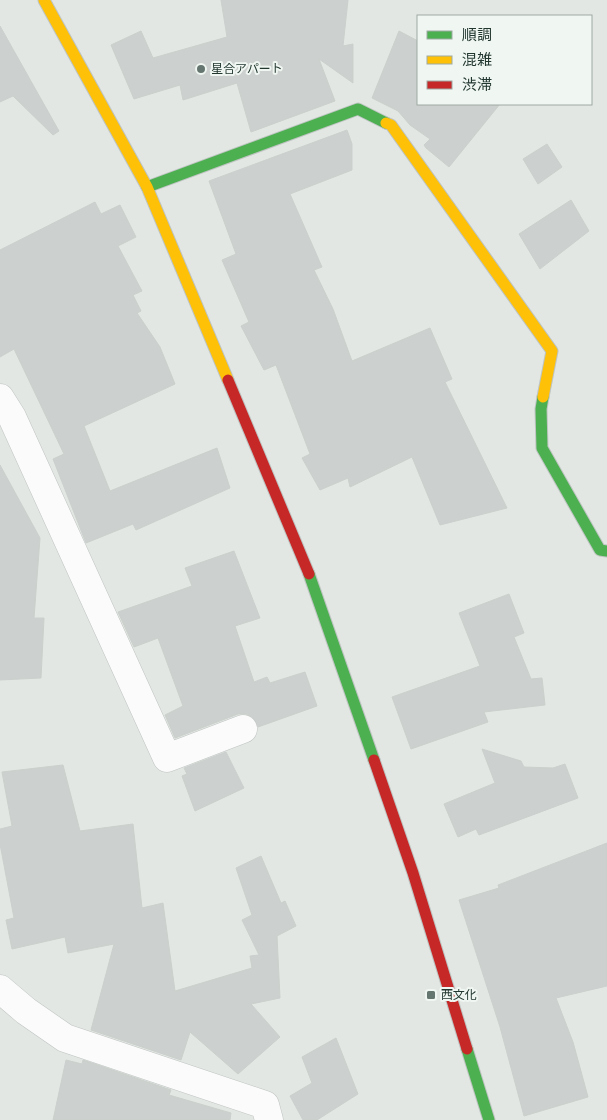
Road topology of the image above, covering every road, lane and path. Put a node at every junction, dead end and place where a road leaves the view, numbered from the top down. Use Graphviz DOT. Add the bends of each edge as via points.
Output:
graph roads {
  1 [pos="44,0"];
  2 [pos="147,187"];
  3 [pos="0,398"];
  4 [pos="607,551"];
  5 [pos="243,729"];
  6 [pos="0,989"];
  7 [pos="269,1120"];
  8 [pos="489,1120"];
  1 -- 2 [label="street"];
  2 -- 4 [label="street" via="358,108 391,124 552,351 541,409 542,448 600,550"];
  2 -- 8 [label="street" via="314,585 413,873"];
  3 -- 5 [label="street" via="12,417 167,758"];
  6 -- 7 [label="street" via="65,1038 265,1105"];
}
